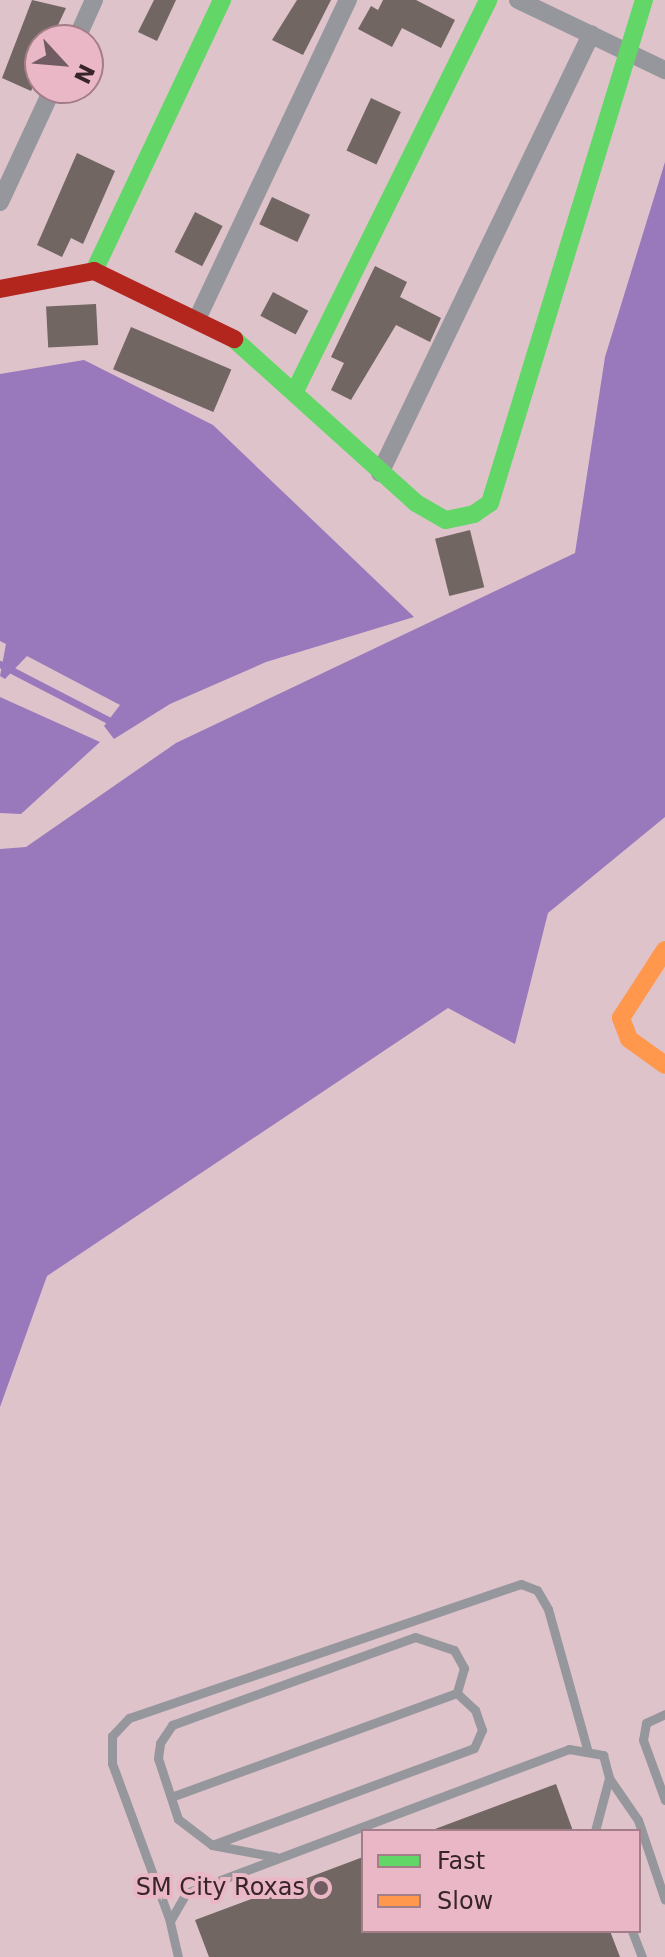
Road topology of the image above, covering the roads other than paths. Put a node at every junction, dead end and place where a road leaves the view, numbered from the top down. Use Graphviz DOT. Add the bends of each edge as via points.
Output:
graph roads {
  1 [pos="94,0"];
  2 [pos="222,0"];
  3 [pos="348,0"];
  4 [pos="488,0"];
  5 [pos="518,0"];
  6 [pos="644,0"];
  7 [pos="83,24"];
  8 [pos="591,34"];
  9 [pos="629,52"];
  10 [pos="665,70"];
  11 [pos="46,104"];
  12 [pos="0,202"];
  13 [pos="94,271"];
  14 [pos="0,289"];
  15 [pos="198,317"];
  16 [pos="296,389"];
  17 [pos="380,473"];
  18 [pos="665,950"];
  19 [pos="665,1065"];
  20 [pos="457,1693"];
  21 [pos="665,1714"];
  22 [pos="587,1749"];
  23 [pos="609,1778"];
  24 [pos="171,1797"];
  25 [pos="665,1800"];
  26 [pos="596,1829"];
  27 [pos="212,1845"];
  28 [pos="280,1857"];
  29 [pos="662,1879"];
  30 [pos="665,1900"];
  31 [pos="170,1921"];
  32 [pos="633,1933"];
  33 [pos="178,1957"];
  34 [pos="642,1957"];
  1 -- 7 [label="street"];
  2 -- 13 [label="street"];
  3 -- 15 [label="street"];
  4 -- 16 [label="street"];
  5 -- 8 [label="street"];
  6 -- 9 [label="street"];
  8 -- 9 [label="street"];
  8 -- 17 [label="street"];
  9 -- 10 [label="street"];
  9 -- 17 [label="street" via="490,503 465,518 440,518"];
  11 -- 12 [label="street"];
  13 -- 14 [label="street"];
  13 -- 15 [label="street"];
  15 -- 16 [label="street" via="245,345"];
  16 -- 17 [label="street"];
  18 -- 19 [label="street" via="621,1018 629,1039"];
  20 -- 24 [label="lane"];
  20 -- 24 [label="lane" via="464,1668 454,1650 415,1637 172,1725 160,1743 158,1758"];
  20 -- 27 [label="lane" via="475,1710 482,1730 474,1748"];
  21 -- 25 [label="lane" via="646,1723 643,1740"];
  22 -- 23 [label="lane" via="603,1755"];
  22 -- 28 [label="lane" via="569,1749"];
  22 -- 31 [label="lane" via="548,1609 537,1590 521,1584 129,1718 112,1736 112,1763"];
  23 -- 26 [label="lane"];
  23 -- 29 [label="lane" via="638,1820"];
  24 -- 27 [label="lane" via="178,1819"];
  27 -- 28 [label="lane"];
  28 -- 31 [label="lane" via="186,1893"];
  29 -- 30 [label="lane"];
  31 -- 33 [label="lane"];
  32 -- 34 [label="lane"];
}
